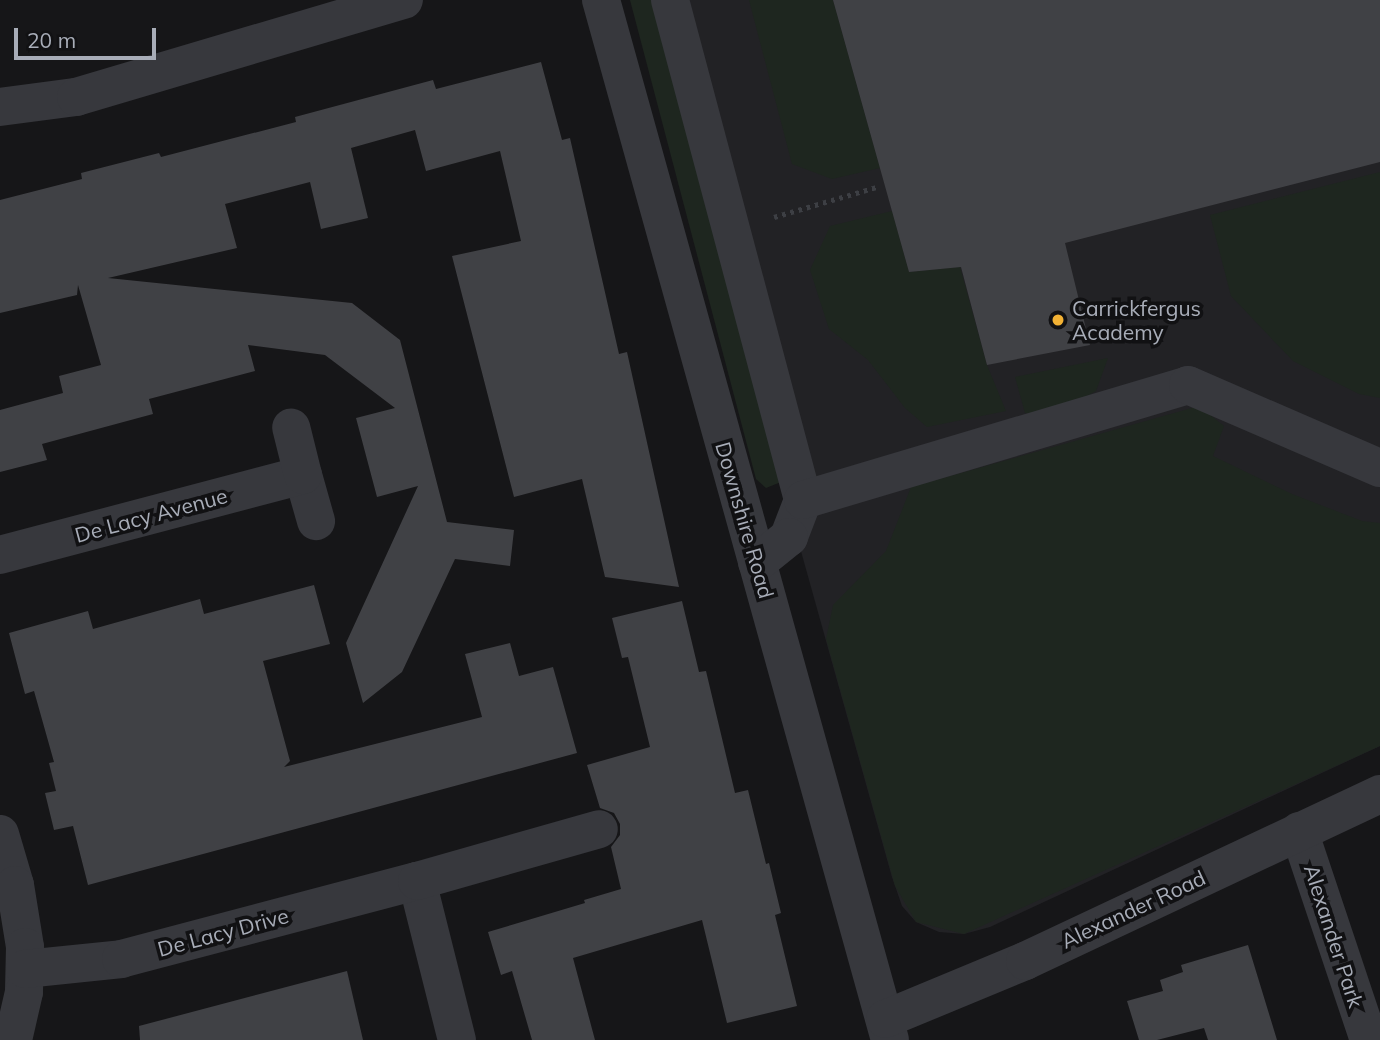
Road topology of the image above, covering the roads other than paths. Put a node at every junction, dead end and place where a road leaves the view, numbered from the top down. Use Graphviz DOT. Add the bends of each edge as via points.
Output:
graph roads {
  1 [pos="404,0"];
  2 [pos="601,0"];
  3 [pos="670,0"];
  4 [pos="0,107"];
  5 [pos="291,427"];
  6 [pos="1380,468"];
  7 [pos="303,475"];
  8 [pos="803,500"];
  9 [pos="316,521"];
  10 [pos="0,555"];
  11 [pos="757,563"];
  12 [pos="1380,794"];
  13 [pos="599,829"];
  14 [pos="1299,831"];
  15 [pos="0,834"];
  16 [pos="418,881"];
  17 [pos="25,969"];
  18 [pos="887,1030"];
  19 [pos="13,1040"];
  20 [pos="457,1040"];
  21 [pos="1369,1040"];
  1 -- 4 [label="street" via="76,97"];
  2 -- 11 [label="street, Downshire Road"];
  3 -- 8 [label="street"];
  5 -- 7 [label="street"];
  6 -- 8 [label="street" via="1188,385"];
  7 -- 9 [label="street"];
  7 -- 10 [label="street, De Lacy Avenue"];
  8 -- 11 [label="street" via="789,537"];
  11 -- 18 [label="street, Downshire Road"];
  12 -- 14 [label="street, Alexander Road"];
  13 -- 16 [label="street, De Lacy Drive"];
  14 -- 18 [label="street, Alexander Road"];
  14 -- 21 [label="street, Alexander Park"];
  15 -- 17 [label="street" via="21,916"];
  16 -- 17 [label="street, De Lacy Drive" via="121,959"];
  16 -- 20 [label="street"];
  17 -- 19 [label="street"];
}
